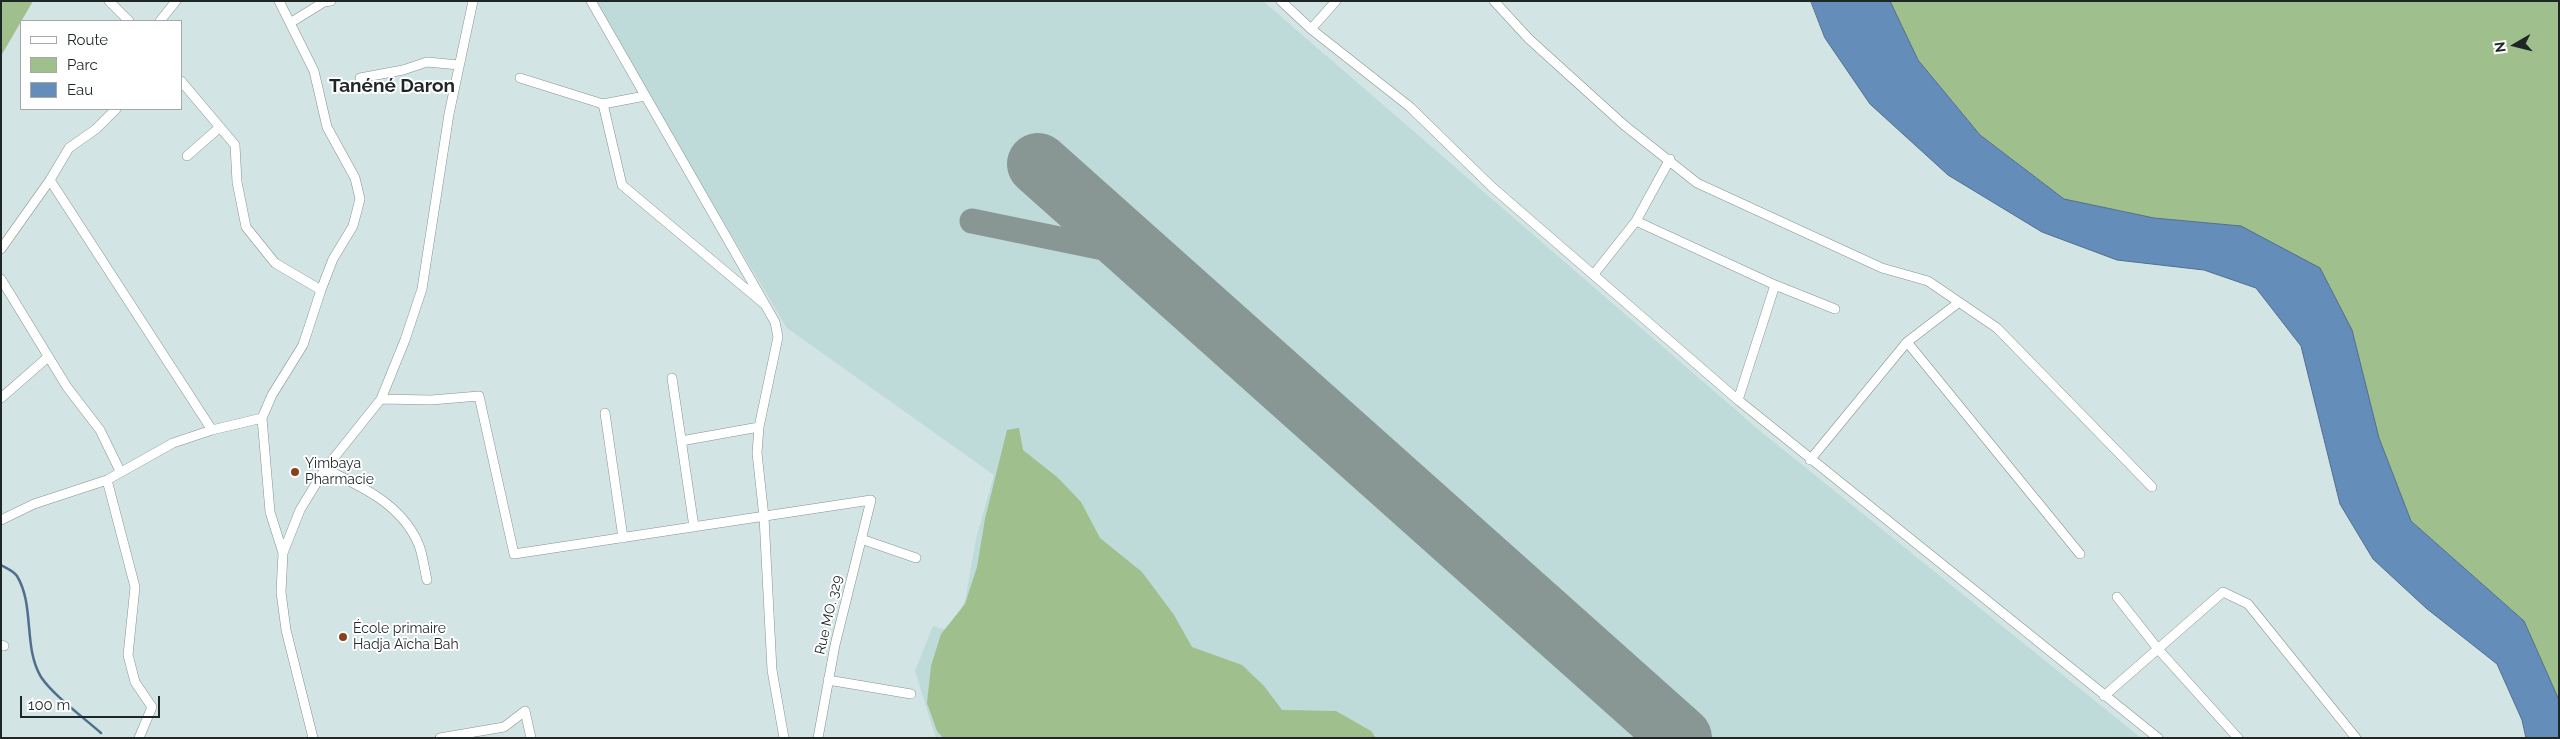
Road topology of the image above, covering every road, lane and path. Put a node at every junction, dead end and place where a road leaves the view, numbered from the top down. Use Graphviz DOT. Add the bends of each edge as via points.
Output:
graph roads {
  1 [pos="109,1"];
  2 [pos="176,1"];
  3 [pos="279,1"];
  4 [pos="331,1"];
  5 [pos="473,1"];
  6 [pos="591,1"];
  7 [pos="1281,1"];
  8 [pos="1336,1"];
  9 [pos="1494,1"];
  10 [pos="128,20"];
  11 [pos="161,20"];
  12 [pos="290,23"];
  13 [pos="1311,29"];
  14 [pos="459,65"];
  15 [pos="360,78"];
  16 [pos="520,78"];
  17 [pos="182,82"];
  18 [pos="645,96"];
  19 [pos="603,104"];
  20 [pos="115,110"];
  21 [pos="220,126"];
  22 [pos="187,156"];
  23 [pos="1670,159"];
  24 [pos="50,180"];
  25 [pos="1636,221"];
  26 [pos="1,249"];
  27 [pos="1594,274"];
  28 [pos="1,279"];
  29 [pos="1775,285"];
  30 [pos="321,290"];
  31 [pos="1958,303"];
  32 [pos="769,308"];
  33 [pos="1835,309"];
  34 [pos="1907,342"];
  35 [pos="48,357"];
  36 [pos="672,378"];
  37 [pos="1,398"];
  38 [pos="381,399"];
  39 [pos="1738,400"];
  40 [pos="605,413"];
  41 [pos="262,418"];
  42 [pos="759,427"];
  43 [pos="212,430"];
  44 [pos="681,441"];
  45 [pos="1810,460"];
  46 [pos="325,469"];
  47 [pos="120,471"];
  48 [pos="106,480"];
  49 [pos="2152,487"];
  50 [pos="764,517"];
  51 [pos="1,520"];
  52 [pos="694,527"];
  53 [pos="623,538"];
  54 [pos="862,539"];
  55 [pos="283,553"];
  56 [pos="2080,554"];
  57 [pos="916,558"];
  58 [pos="427,580"];
  59 [pos="2117,597"];
  60 [pos="2158,648"];
  61 [pos="828,680"];
  62 [pos="911,694"];
  63 [pos="2104,696"];
  64 [pos="310,737"];
  65 [pos="139,738"];
  66 [pos="440,738"];
  67 [pos="531,738"];
  68 [pos="784,738"];
  69 [pos="818,738"];
  70 [pos="2158,738"];
  71 [pos="2238,738"];
  72 [pos="2356,738"];
  1 -- 10 [label="street"];
  2 -- 11 [label="street"];
  3 -- 12 [label="street"];
  4 -- 12 [label="street"];
  5 -- 14 [label="street"];
  6 -- 18 [label="street"];
  7 -- 13 [label="street"];
  8 -- 13 [label="street"];
  9 -- 23 [label="street" via="1529,39 1619,120"];
  12 -- 30 [label="street" via="314,71 327,127 355,178 360,199 353,226 333,259"];
  13 -- 27 [label="street" via="1410,107 1492,187"];
  14 -- 15 [label="street" via="427,62 396,72"];
  14 -- 38 [label="street" via="422,289"];
  16 -- 19 [label="street"];
  17 -- 21 [label="street"];
  18 -- 19 [label="street"];
  18 -- 32 [label="street"];
  19 -- 32 [label="street" via="622,185"];
  20 -- 24 [label="street" via="96,129 69,148"];
  21 -- 22 [label="street"];
  21 -- 30 [label="street" via="235,145 236,182 246,227 275,263"];
  23 -- 25 [label="street"];
  23 -- 31 [label="street" via="1697,183 1882,268 1928,281"];
  24 -- 26 [label="street"];
  24 -- 43 [label="street"];
  25 -- 27 [label="street"];
  25 -- 29 [label="street"];
  27 -- 39 [label="street"];
  28 -- 35 [label="street"];
  29 -- 33 [label="street"];
  29 -- 39 [label="street"];
  30 -- 41 [label="street" via="303,344"];
  31 -- 34 [label="street"];
  31 -- 49 [label="street" via="1997,328"];
  32 -- 42 [label="street" via="778,337"];
  34 -- 45 [label="street"];
  34 -- 56 [label="street"];
  35 -- 37 [label="street"];
  35 -- 47 [label="street" via="100,430"];
  36 -- 44 [label="street"];
  38 -- 46 [label="street"];
  38 -- 53 [label="street" via="431,400 479,396 514,554"];
  39 -- 45 [label="street"];
  40 -- 53 [label="street"];
  41 -- 43 [label="street"];
  41 -- 55 [label="street" via="270,512"];
  42 -- 44 [label="street"];
  42 -- 50 [label="street" via="757,453"];
  43 -- 47 [label="street" via="173,443"];
  44 -- 52 [label="street"];
  45 -- 63 [label="street"];
  46 -- 55 [label="street" via="300,510"];
  46 -- 58 [label="street" via="373,493 405,522 419,545"];
  47 -- 48 [label="street"];
  48 -- 51 [label="street" via="34,504"];
  48 -- 65 [label="street" via="135,587 128,655 135,682 152,707"];
  50 -- 52 [label="street"];
  50 -- 54 [label="street, Rue MO. 329" via="872,500"];
  50 -- 68 [label="street" via="772,670"];
  52 -- 53 [label="street"];
  54 -- 57 [label="street"];
  54 -- 61 [label="street, Rue MO. 329"];
  55 -- 64 [label="street" via="281,592 286,630"];
  59 -- 60 [label="street"];
  60 -- 63 [label="street"];
  60 -- 71 [label="street"];
  60 -- 72 [label="street" via="2222,592 2231,596 2248,604"];
  61 -- 62 [label="street"];
  61 -- 69 [label="street, Rue MO. 329"];
  63 -- 70 [label="street"];
  66 -- 67 [label="street" via="504,727 525,711"];
}
